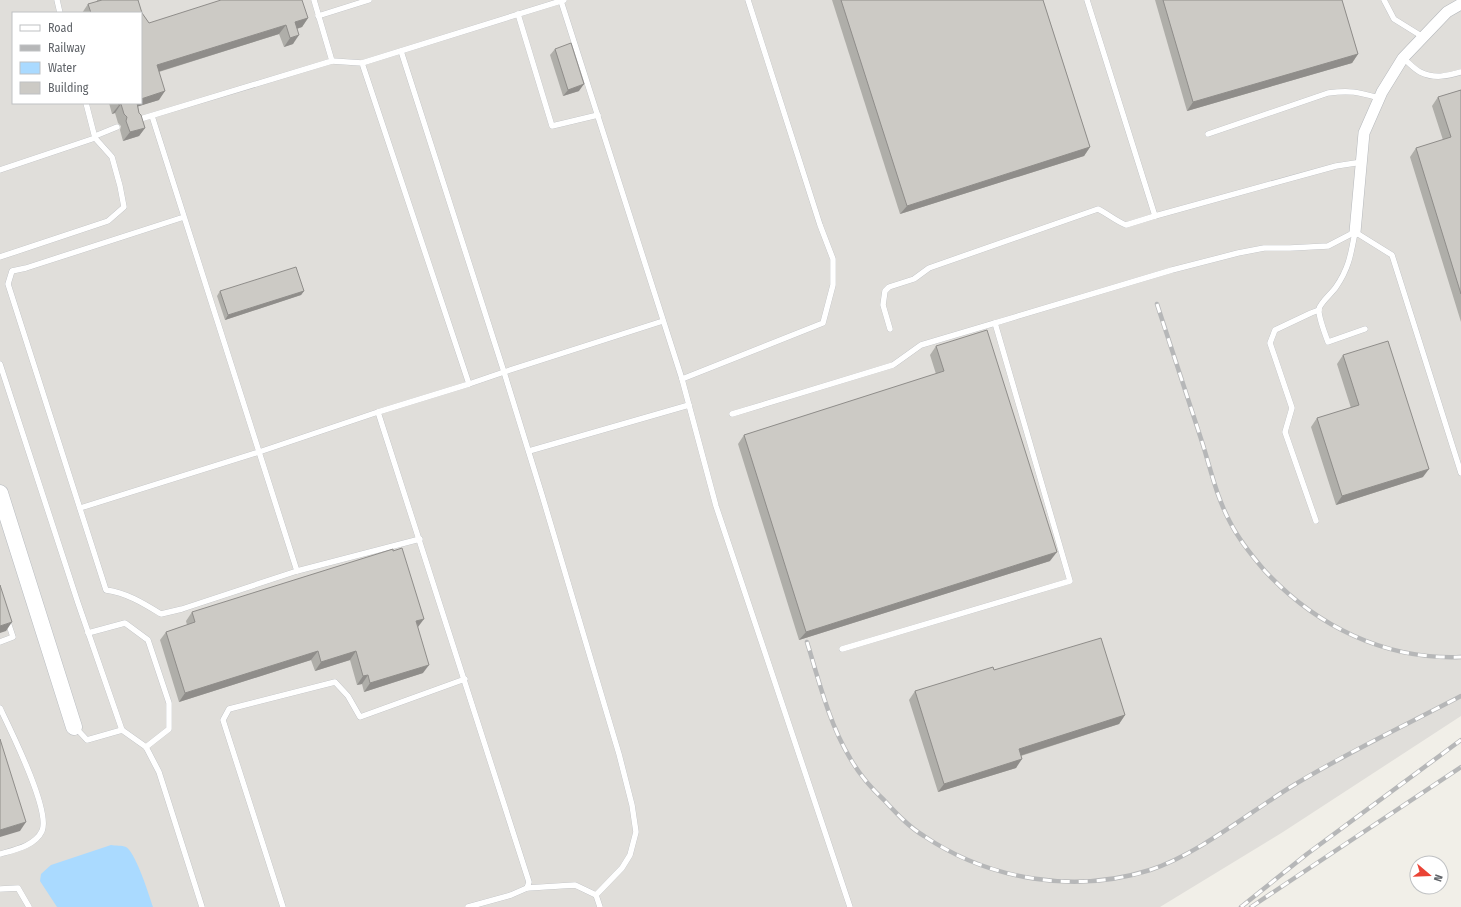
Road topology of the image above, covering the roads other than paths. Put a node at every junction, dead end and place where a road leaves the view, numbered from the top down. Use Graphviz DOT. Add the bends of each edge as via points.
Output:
graph roads {
  1 [pos="57,0"];
  2 [pos="314,0"];
  3 [pos="369,0"];
  4 [pos="748,0"];
  5 [pos="1087,0"];
  6 [pos="1384,0"];
  7 [pos="562,1"];
  8 [pos="1461,4"];
  9 [pos="60,12"];
  10 [pos="518,14"];
  11 [pos="318,16"];
  12 [pos="1423,37"];
  13 [pos="402,51"];
  14 [pos="1403,58"];
  15 [pos="332,61"];
  16 [pos="362,63"];
  17 [pos="1461,72"];
  18 [pos="1379,98"];
  19 [pos="86,104"];
  20 [pos="598,115"];
  21 [pos="152,116"];
  22 [pos="137,120"];
  23 [pos="117,127"];
  24 [pos="1208,134"];
  25 [pos="95,137"];
  26 [pos="1362,162"];
  27 [pos="0,170"];
  28 [pos="1154,216"];
  29 [pos="184,217"];
  30 [pos="1354,232"];
  31 [pos="0,257"];
  32 [pos="1319,310"];
  33 [pos="664,321"];
  34 [pos="995,324"];
  35 [pos="890,330"];
  36 [pos="1365,330"];
  37 [pos="0,364"];
  38 [pos="504,372"];
  39 [pos="682,379"];
  40 [pos="469,384"];
  41 [pos="689,405"];
  42 [pos="378,412"];
  43 [pos="732,414"];
  44 [pos="529,451"];
  45 [pos="260,452"];
  46 [pos="1461,473"];
  47 [pos="0,493"];
  48 [pos="80,508"];
  49 [pos="1316,521"];
  50 [pos="420,539"];
  51 [pos="297,570"];
  52 [pos="6,615"];
  53 [pos="88,633"];
  54 [pos="0,642"];
  55 [pos="842,649"];
  56 [pos="465,679"];
  57 [pos="0,708"];
  58 [pos="74,727"];
  59 [pos="122,730"];
  60 [pos="146,747"];
  61 [pos="0,854"];
  62 [pos="527,888"];
  63 [pos="0,889"];
  64 [pos="596,895"];
  65 [pos="29,907"];
  66 [pos="202,907"];
  67 [pos="283,907"];
  68 [pos="468,907"];
  69 [pos="600,907"];
  70 [pos="850,907"];
  1 -- 9 [label="lane"];
  2 -- 11 [label="lane"];
  3 -- 11 [label="lane"];
  4 -- 39 [label="lane" via="833,260 833,285 823,323"];
  5 -- 28 [label="lane"];
  6 -- 12 [label="lane" via="1394,19"];
  7 -- 10 [label="lane"];
  7 -- 20 [label="lane"];
  8 -- 12 [label="street" via="1447,12"];
  10 -- 13 [label="lane"];
  10 -- 20 [label="lane" via="552,126"];
  11 -- 15 [label="lane"];
  12 -- 14 [label="street"];
  13 -- 16 [label="lane"];
  13 -- 38 [label="lane"];
  14 -- 17 [label="lane" via="1420,72 1435,76 1446,77"];
  14 -- 18 [label="street"];
  15 -- 16 [label="lane"];
  15 -- 21 [label="lane"];
  16 -- 40 [label="lane"];
  18 -- 24 [label="lane" via="1346,90 1328,93"];
  18 -- 26 [label="street" via="1364,133"];
  19 -- 25 [label="lane"];
  20 -- 33 [label="lane"];
  21 -- 22 [label="lane"];
  21 -- 29 [label="lane"];
  23 -- 25 [label="lane"];
  25 -- 27 [label="lane"];
  25 -- 31 [label="lane" via="112,157 124,208 108,221"];
  26 -- 28 [label="lane" via="1336,166"];
  26 -- 30 [label="street"];
  28 -- 35 [label="lane" via="1126,225 1098,209 929,268 914,279 889,287 885,291 883,305"];
  29 -- 45 [label="lane"];
  29 -- 48 [label="lane" via="12,271 8,284"];
  30 -- 32 [label="lane" via="1347,268"];
  30 -- 34 [label="lane" via="1328,246 1264,248 1187,266"];
  30 -- 46 [label="lane" via="1392,255"];
  32 -- 36 [label="lane" via="1328,342"];
  32 -- 49 [label="lane" via="1275,330 1270,343 1292,408 1285,432"];
  33 -- 38 [label="lane"];
  33 -- 39 [label="lane"];
  34 -- 43 [label="lane" via="921,345 893,365"];
  34 -- 55 [label="lane" via="1070,580"];
  37 -- 53 [label="lane"];
  38 -- 40 [label="lane"];
  38 -- 44 [label="lane"];
  39 -- 41 [label="lane"];
  40 -- 42 [label="lane"];
  41 -- 44 [label="lane"];
  41 -- 70 [label="lane" via="716,506"];
  42 -- 45 [label="lane"];
  42 -- 50 [label="lane"];
  44 -- 64 [label="lane" via="632,805 636,832 630,855 622,868"];
  45 -- 48 [label="lane"];
  45 -- 51 [label="lane"];
  47 -- 58 [label="street"];
  48 -- 51 [label="lane" via="106,590 139,600 161,614"];
  50 -- 51 [label="lane"];
  50 -- 56 [label="lane"];
  52 -- 54 [label="lane" via="13,637"];
  53 -- 59 [label="lane"];
  53 -- 60 [label="lane" via="125,623 148,640 169,703 169,729"];
  56 -- 62 [label="lane" via="525,865 529,882"];
  56 -- 67 [label="lane" via="360,717 348,696 335,682 229,709 223,720"];
  57 -- 61 [label="lane" via="32,780 43,818 42,830 34,842"];
  58 -- 59 [label="lane" via="87,740"];
  59 -- 60 [label="lane"];
  60 -- 66 [label="lane" via="159,772"];
  62 -- 64 [label="lane" via="576,885"];
  62 -- 68 [label="lane"];
  63 -- 65 [label="lane" via="18,888"];
  64 -- 69 [label="lane"];
}
